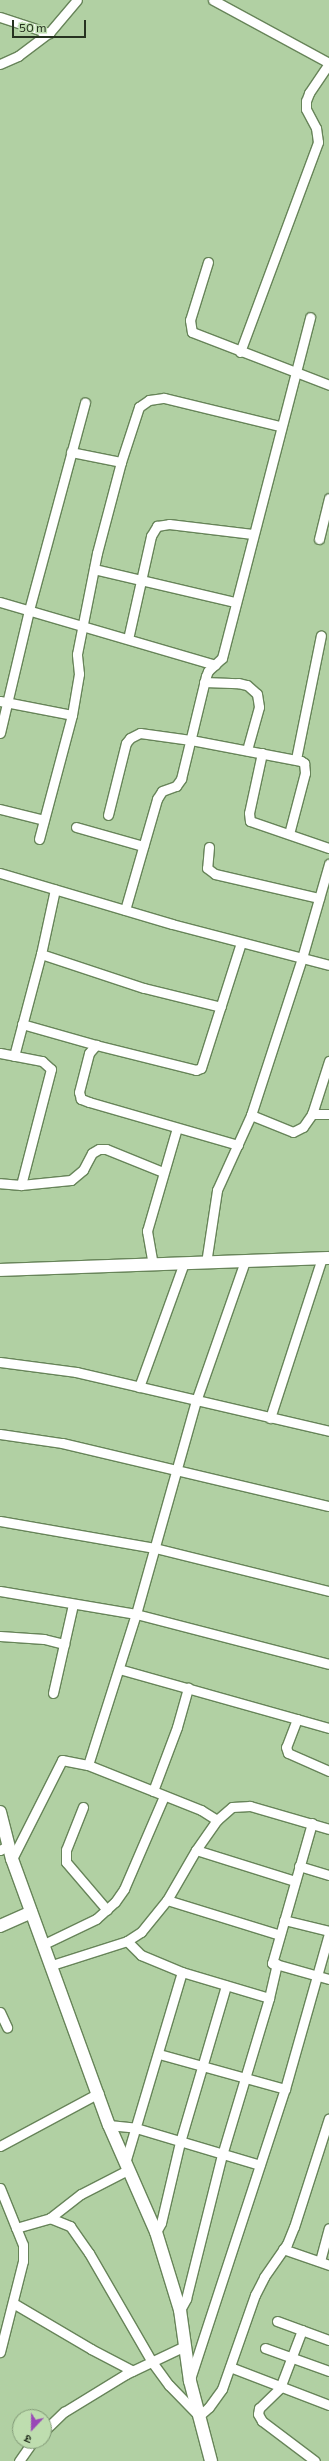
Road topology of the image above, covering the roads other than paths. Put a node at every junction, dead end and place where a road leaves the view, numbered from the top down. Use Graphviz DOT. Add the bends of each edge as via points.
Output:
graph roads {
  1 [pos="77,0"];
  2 [pos="213,0"];
  3 [pos="0,17"];
  4 [pos="49,33"];
  5 [pos="329,63"];
  6 [pos="0,64"];
  7 [pos="208,262"];
  8 [pos="310,317"];
  9 [pos="240,352"];
  10 [pos="295,372"];
  11 [pos="329,384"];
  12 [pos="84,402"];
  13 [pos="280,426"];
  14 [pos="71,452"];
  15 [pos="121,462"];
  16 [pos="329,498"];
  17 [pos="252,534"];
  18 [pos="319,539"];
  19 [pos="94,569"];
  20 [pos="141,580"];
  21 [pos="0,602"];
  22 [pos="235,602"];
  23 [pos="28,610"];
  24 [pos="82,626"];
  25 [pos="321,635"];
  26 [pos="128,639"];
  27 [pos="215,665"];
  28 [pos="204,682"];
  29 [pos="3,701"];
  30 [pos="72,715"];
  31 [pos="1,729"];
  32 [pos="191,740"];
  33 [pos="247,750"];
  34 [pos="262,753"];
  35 [pos="296,759"];
  36 [pos="0,809"];
  37 [pos="108,814"];
  38 [pos="44,820"];
  39 [pos="76,827"];
  40 [pos="289,834"];
  41 [pos="39,839"];
  42 [pos="143,846"];
  43 [pos="209,846"];
  44 [pos="329,848"];
  45 [pos="329,864"];
  46 [pos="0,873"];
  47 [pos="55,888"];
  48 [pos="319,898"];
  49 [pos="126,910"];
  50 [pos="241,943"];
  51 [pos="41,954"];
  52 [pos="302,958"];
  53 [pos="329,965"];
  54 [pos="221,1007"];
  55 [pos="22,1024"];
  56 [pos="96,1045"];
  57 [pos="0,1053"];
  58 [pos="14,1056"];
  59 [pos="329,1061"];
  60 [pos="312,1114"];
  61 [pos="329,1114"];
  62 [pos="251,1116"];
  63 [pos="178,1128"];
  64 [pos="238,1145"];
  65 [pos="163,1172"];
  66 [pos="0,1183"];
  67 [pos="21,1184"];
  68 [pos="326,1258"];
  69 [pos="246,1261"];
  70 [pos="206,1263"];
  71 [pos="153,1264"];
  72 [pos="184,1264"];
  73 [pos="0,1270"];
  74 [pos="0,1362"];
  75 [pos="140,1387"];
  76 [pos="196,1401"];
  77 [pos="270,1418"];
  78 [pos="329,1431"];
  79 [pos="0,1434"];
  80 [pos="176,1470"];
  81 [pos="329,1506"];
  82 [pos="0,1521"];
  83 [pos="155,1548"];
  84 [pos="329,1591"];
  85 [pos="0,1592"];
  86 [pos="73,1604"];
  87 [pos="136,1614"];
  88 [pos="0,1636"];
  89 [pos="64,1644"];
  90 [pos="329,1664"];
  91 [pos="119,1669"];
  92 [pos="188,1688"];
  93 [pos="53,1693"];
  94 [pos="295,1718"];
  95 [pos="329,1728"];
  96 [pos="88,1765"];
  97 [pos="329,1771"];
  98 [pos="152,1791"];
  99 [pos="164,1796"];
  100 [pos="83,1807"];
  101 [pos="0,1812"];
  102 [pos="217,1820"];
  103 [pos="312,1823"];
  104 [pos="329,1829"];
  105 [pos="5,1848"];
  106 [pos="196,1850"];
  107 [pos="12,1859"];
  108 [pos="299,1866"];
  109 [pos="329,1875"];
  110 [pos="295,1881"];
  111 [pos="167,1900"];
  112 [pos="107,1910"];
  113 [pos="31,1912"];
  114 [pos="284,1920"];
  115 [pos="0,1926"];
  116 [pos="329,1932"];
  117 [pos="280,1935"];
  118 [pos="127,1941"];
  119 [pos="44,1944"];
  120 [pos="277,1964"];
  121 [pos="52,1965"];
  122 [pos="182,1972"];
  123 [pos="317,1975"];
  124 [pos="329,1979"];
  125 [pos="226,1986"];
  126 [pos="269,1998"];
  127 [pos="0,2012"];
  128 [pos="7,2027"];
  129 [pos="158,2054"];
  130 [pos="203,2066"];
  131 [pos="246,2078"];
  132 [pos="285,2089"];
  133 [pos="99,2093"];
  134 [pos="329,2118"];
  135 [pos="109,2125"];
  136 [pos="136,2128"];
  137 [pos="180,2142"];
  138 [pos="0,2146"];
  139 [pos="222,2155"];
  140 [pos="260,2165"];
  141 [pos="127,2166"];
  142 [pos="0,2188"];
  143 [pos="50,2218"];
  144 [pos="16,2228"];
  145 [pos="329,2228"];
  146 [pos="156,2232"];
  147 [pos="283,2249"];
  148 [pos="325,2263"];
  149 [pos="13,2303"];
  150 [pos="180,2310"];
  151 [pos="277,2321"];
  152 [pos="302,2330"];
  153 [pos="329,2340"];
  154 [pos="185,2346"];
  155 [pos="265,2348"];
  156 [pos="0,2352"];
  157 [pos="291,2357"];
  158 [pos="152,2362"];
  159 [pos="230,2367"];
  160 [pos="133,2371"];
  161 [pos="329,2371"];
  162 [pos="190,2381"];
  163 [pos="280,2388"];
  164 [pos="329,2404"];
  165 [pos="199,2416"];
  166 [pos="52,2423"];
  167 [pos="27,2449"];
  168 [pos="19,2461"];
  169 [pos="211,2461"];
  170 [pos="315,2461"];
  1 -- 4 [label="street"];
  2 -- 5 [label="street"];
  3 -- 4 [label="street"];
  4 -- 6 [label="street" via="18,56"];
  5 -- 9 [label="street" via="306,101 306,109 316,128 318,142"];
  7 -- 9 [label="street" via="190,320 190,329 194,334"];
  8 -- 10 [label="street"];
  9 -- 10 [label="street"];
  10 -- 11 [label="street"];
  10 -- 13 [label="street"];
  12 -- 14 [label="street"];
  13 -- 15 [label="street" via="164,398 149,400 139,407 135,415"];
  13 -- 17 [label="street"];
  14 -- 15 [label="street"];
  14 -- 23 [label="street"];
  15 -- 19 [label="street"];
  16 -- 18 [label="street"];
  17 -- 20 [label="street" via="169,524 157,526 151,536"];
  17 -- 22 [label="street"];
  19 -- 20 [label="street"];
  19 -- 24 [label="street"];
  20 -- 22 [label="street"];
  20 -- 26 [label="street"];
  21 -- 23 [label="street"];
  22 -- 27 [label="street" via="222,658"];
  23 -- 24 [label="street"];
  23 -- 29 [label="street"];
  24 -- 26 [label="street"];
  24 -- 30 [label="street" via="76,661 78,682"];
  25 -- 35 [label="street"];
  26 -- 27 [label="street"];
  27 -- 28 [label="street" via="208,671"];
  28 -- 32 [label="street"];
  28 -- 33 [label="street" via="247,685 258,694 258,707"];
  29 -- 30 [label="street"];
  29 -- 31 [label="street"];
  30 -- 38 [label="street"];
  32 -- 33 [label="street"];
  32 -- 37 [label="street" via="140,733 130,738 126,743"];
  32 -- 42 [label="street" via="181,779 176,786 159,794"];
  33 -- 34 [label="street"];
  34 -- 35 [label="street"];
  34 -- 40 [label="street" via="249,818 255,824"];
  35 -- 40 [label="street" via="304,763 306,773"];
  36 -- 38 [label="street"];
  38 -- 41 [label="street"];
  39 -- 42 [label="street"];
  40 -- 44 [label="street"];
  42 -- 49 [label="street"];
  43 -- 48 [label="street" via="207,868 215,874"];
  45 -- 48 [label="street"];
  46 -- 47 [label="street"];
  47 -- 49 [label="street"];
  47 -- 51 [label="street"];
  48 -- 52 [label="street"];
  49 -- 50 [label="street"];
  50 -- 52 [label="street"];
  50 -- 54 [label="street"];
  51 -- 54 [label="street" via="144,988"];
  51 -- 55 [label="street"];
  52 -- 53 [label="street"];
  52 -- 62 [label="street"];
  54 -- 56 [label="street" via="203,1066 196,1070"];
  55 -- 56 [label="street"];
  55 -- 58 [label="street"];
  56 -- 63 [label="street" via="89,1053 79,1092 81,1099"];
  57 -- 58 [label="street"];
  58 -- 67 [label="street" via="42,1061 51,1069"];
  59 -- 60 [label="street"];
  60 -- 61 [label="street"];
  60 -- 62 [label="street" via="303,1127 293,1132"];
  62 -- 64 [label="street"];
  63 -- 64 [label="street"];
  63 -- 65 [label="street"];
  64 -- 70 [label="street" via="217,1190"];
  65 -- 67 [label="street" via="106,1149 99,1149 92,1153 83,1170 71,1180"];
  65 -- 71 [label="street" via="147,1231"];
  66 -- 67 [label="street"];
  68 -- 69 [label="street"];
  68 -- 77 [label="street"];
  69 -- 70 [label="street"];
  69 -- 76 [label="street"];
  70 -- 72 [label="street"];
  71 -- 72 [label="street"];
  71 -- 73 [label="street"];
  72 -- 75 [label="street"];
  74 -- 75 [label="street" via="76,1372"];
  75 -- 76 [label="street"];
  76 -- 77 [label="street"];
  76 -- 80 [label="street"];
  77 -- 78 [label="street"];
  79 -- 80 [label="street" via="62,1443"];
  80 -- 81 [label="street"];
  80 -- 83 [label="street"];
  82 -- 83 [label="street"];
  83 -- 84 [label="street"];
  83 -- 87 [label="street"];
  85 -- 86 [label="street"];
  86 -- 87 [label="street"];
  86 -- 89 [label="street"];
  87 -- 90 [label="street"];
  87 -- 91 [label="street"];
  88 -- 89 [label="street" via="44,1639"];
  89 -- 93 [label="street"];
  91 -- 92 [label="street"];
  91 -- 96 [label="street"];
  92 -- 94 [label="street"];
  92 -- 98 [label="street" via="177,1727"];
  94 -- 95 [label="street"];
  94 -- 97 [label="street" via="287,1751 292,1756"];
  96 -- 98 [label="street"];
  96 -- 107 [label="street" via="62,1760"];
  98 -- 99 [label="street"];
  99 -- 102 [label="street" via="201,1810"];
  99 -- 112 [label="street" via="124,1889"];
  100 -- 112 [label="street" via="66,1850 66,1862"];
  101 -- 105 [label="street"];
  102 -- 103 [label="street" via="227,1810 239,1805"];
  102 -- 106 [label="street"];
  103 -- 104 [label="street"];
  103 -- 108 [label="street"];
  105 -- 107 [label="street"];
  106 -- 110 [label="street"];
  106 -- 111 [label="street"];
  107 -- 113 [label="street"];
  108 -- 109 [label="street"];
  108 -- 110 [label="street"];
  110 -- 114 [label="street"];
  111 -- 117 [label="street"];
  111 -- 118 [label="street" via="141,1932"];
  112 -- 119 [label="street" via="96,1919"];
  113 -- 115 [label="street"];
  113 -- 119 [label="street"];
  114 -- 116 [label="street"];
  114 -- 117 [label="street"];
  116 -- 123 [label="street"];
  117 -- 120 [label="street" via="272,1963"];
  118 -- 121 [label="street"];
  118 -- 122 [label="street" via="141,1955"];
  119 -- 121 [label="street"];
  120 -- 123 [label="street"];
  120 -- 126 [label="street"];
  121 -- 133 [label="street"];
  122 -- 125 [label="street"];
  122 -- 129 [label="street"];
  123 -- 124 [label="street"];
  123 -- 132 [label="street"];
  125 -- 126 [label="street"];
  125 -- 130 [label="street"];
  126 -- 131 [label="street"];
  127 -- 128 [label="street"];
  129 -- 130 [label="street"];
  129 -- 136 [label="street"];
  130 -- 131 [label="street"];
  130 -- 137 [label="street"];
  131 -- 132 [label="street"];
  131 -- 139 [label="street"];
  132 -- 140 [label="street"];
  133 -- 135 [label="street"];
  133 -- 138 [label="street"];
  134 -- 147 [label="street" via="304,2201"];
  135 -- 136 [label="street"];
  135 -- 141 [label="street"];
  136 -- 137 [label="street"];
  136 -- 141 [label="street"];
  137 -- 139 [label="street"];
  137 -- 146 [label="street" via="161,2223"];
  139 -- 140 [label="street"];
  139 -- 150 [label="street" via="186,2299"];
  140 -- 162 [label="street"];
  141 -- 143 [label="street" via="81,2194"];
  141 -- 146 [label="street"];
  142 -- 144 [label="street"];
  143 -- 144 [label="street"];
  143 -- 158 [label="street" via="70,2226 89,2253"];
  144 -- 149 [label="street" via="23,2245 23,2261"];
  145 -- 148 [label="street"];
  146 -- 150 [label="street"];
  147 -- 148 [label="street"];
  147 -- 159 [label="street" via="255,2295"];
  149 -- 156 [label="street"];
  149 -- 160 [label="street"];
  150 -- 154 [label="street"];
  151 -- 152 [label="street"];
  152 -- 153 [label="street"];
  152 -- 157 [label="street"];
  154 -- 158 [label="street"];
  154 -- 162 [label="street"];
  155 -- 157 [label="street"];
  157 -- 161 [label="street"];
  157 -- 163 [label="street"];
  158 -- 160 [label="street"];
  158 -- 165 [label="street" via="169,2385"];
  159 -- 163 [label="street"];
  159 -- 165 [label="street" via="216,2398"];
  160 -- 166 [label="street" via="64,2412"];
  162 -- 165 [label="street"];
  163 -- 164 [label="street"];
  163 -- 170 [label="street" via="259,2408 259,2417"];
  165 -- 169 [label="street"];
  167 -- 168 [label="street"];
}
